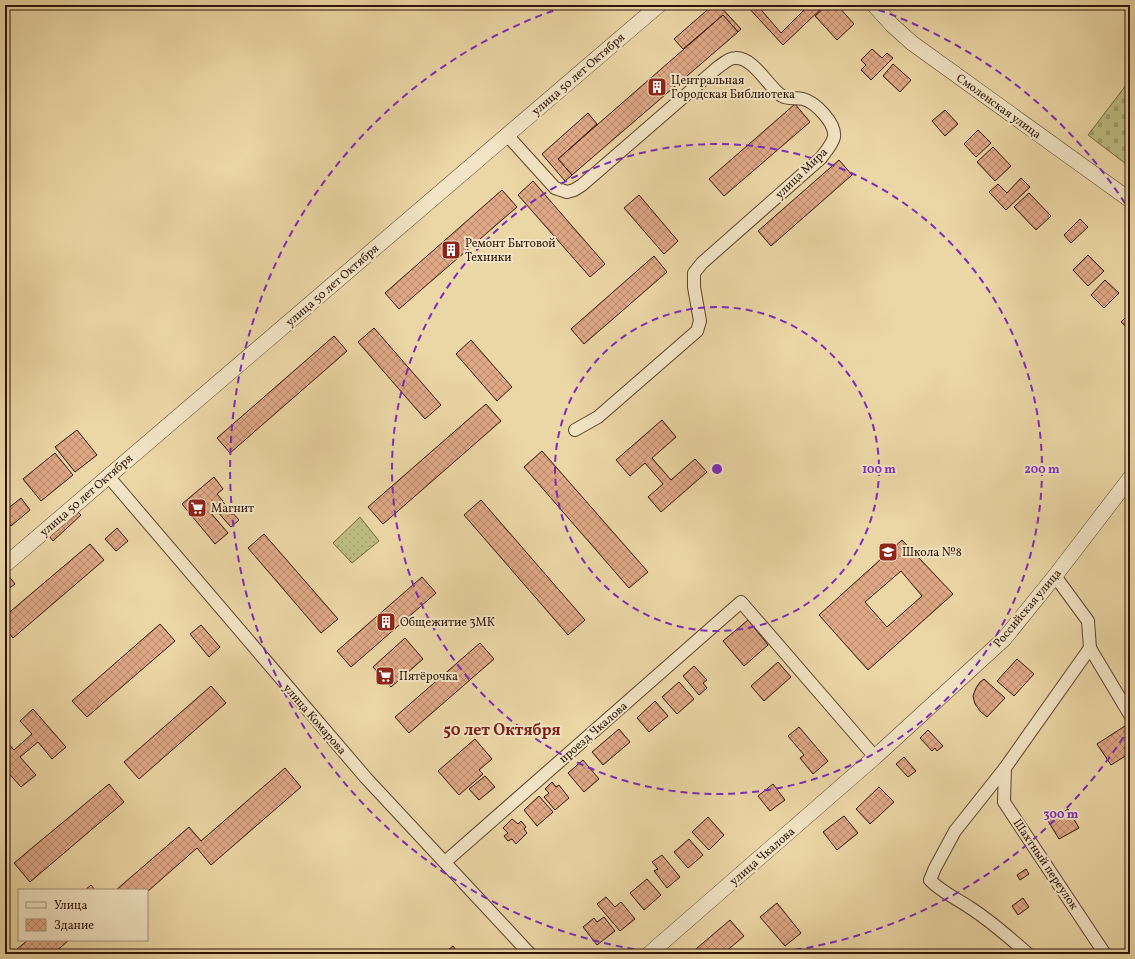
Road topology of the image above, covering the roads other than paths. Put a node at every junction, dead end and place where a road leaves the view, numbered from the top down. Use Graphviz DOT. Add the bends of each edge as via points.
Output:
graph roads {
  1 [pos="659,5"];
  2 [pos="874,5"];
  3 [pos="507,135"];
  4 [pos="1130,200"];
  5 [pos="574,430"];
  6 [pos="108,476"];
  7 [pos="1130,478"];
  8 [pos="5,565"];
  9 [pos="1055,576"];
  10 [pos="1090,648"];
  11 [pos="1130,715"];
  12 [pos="875,757"];
  13 [pos="1005,768"];
  14 [pos="444,862"];
  15 [pos="530,954"];
  16 [pos="648,954"];
  17 [pos="1028,954"];
  18 [pos="1105,954"];
  1 -- 3 [label="street, улица 50 лет Октября"];
  2 -- 4 [label="street, Смоленская улица" via="912,42"];
  3 -- 5 [label="street, улица Мира" via="555,188 567,192 574,190 716,68 735,58 752,66 786,98 801,98 811,102 832,127 834,136 831,144 820,158 694,273 700,321 697,331 598,417"];
  3 -- 6 [label="street, улица 50 лет Октября"];
  6 -- 8 [label="street, улица 50 лет Октября"];
  6 -- 14 [label="street, улица Комарова" via="366,778"];
  7 -- 9 [label="street, Российская улица"];
  9 -- 10 [label="street" via="1088,621"];
  9 -- 12 [label="street, Российская улица" via="1004,639"];
  10 -- 11 [label="street"];
  10 -- 13 [label="street"];
  12 -- 14 [label="street, проезд Чкалова" via="742,602"];
  12 -- 16 [label="street, улица Чкалова"];
  13 -- 17 [label="street" via="955,831 930,880 936,887 997,926"];
  13 -- 18 [label="street, Шахтный переулок" via="1004,802"];
  14 -- 15 [label="street, улица Комарова"];
}
